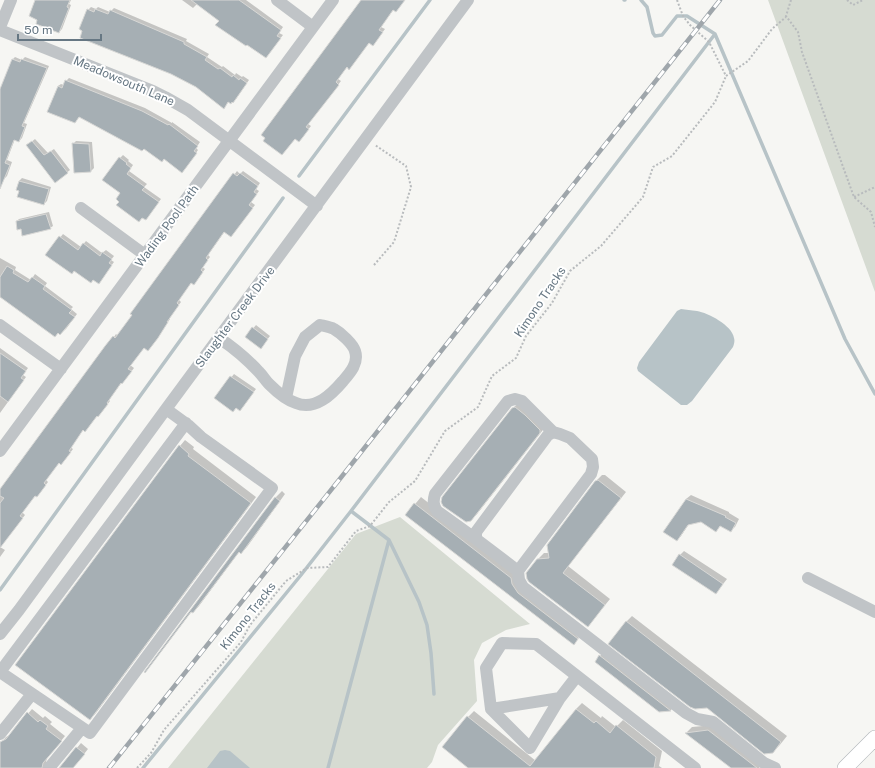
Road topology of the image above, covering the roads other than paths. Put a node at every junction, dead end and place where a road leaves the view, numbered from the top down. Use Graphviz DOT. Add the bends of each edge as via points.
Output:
graph roads {
  1 [pos="11,0"];
  2 [pos="277,0"];
  3 [pos="333,0"];
  4 [pos="468,0"];
  5 [pos="314,27"];
  6 [pos="0,28"];
  7 [pos="230,141"];
  8 [pos="317,206"];
  9 [pos="81,208"];
  10 [pos="145,255"];
  11 [pos="0,325"];
  12 [pos="219,338"];
  13 [pos="61,369"];
  14 [pos="286,398"];
  15 [pos="166,409"];
  16 [pos="186,423"];
  17 [pos="553,432"];
  18 [pos="0,451"];
  19 [pos="476,539"];
  20 [pos="518,571"];
  21 [pos="808,578"];
  22 [pos="875,612"];
  23 [pos="0,634"];
  24 [pos="0,672"];
  25 [pos="577,676"];
  26 [pos="32,694"];
  27 [pos="560,698"];
  28 [pos="491,709"];
  29 [pos="82,728"];
  30 [pos="0,734"];
  31 [pos="875,738"];
  32 [pos="49,768"];
  33 [pos="696,768"];
  34 [pos="775,768"];
  35 [pos="845,768"];
  1 -- 6 [label="street"];
  2 -- 5 [label="street"];
  3 -- 5 [label="street, Wading Pool Path"];
  4 -- 8 [label="street, Slaughter Creek Drive"];
  5 -- 7 [label="street, Wading Pool Path"];
  6 -- 7 [label="street, Meadowsouth Lane" via="165,97 188,110"];
  7 -- 8 [label="street, Meadowsouth Lane"];
  7 -- 10 [label="street, Wading Pool Path"];
  8 -- 12 [label="street, Slaughter Creek Drive"];
  9 -- 10 [label="street"];
  10 -- 13 [label="street, Wading Pool Path"];
  11 -- 13 [label="street"];
  12 -- 14 [label="street" via="233,347 268,384"];
  12 -- 15 [label="street, Slaughter Creek Drive"];
  13 -- 18 [label="street, Wading Pool Path"];
  14 -- 14 [label="street" via="302,405 313,404 334,391 354,366 355,350 349,341 333,329 320,325 305,337 295,356"];
  15 -- 16 [label="street"];
  15 -- 23 [label="street, Slaughter Creek Drive"];
  16 -- 24 [label="street"];
  16 -- 29 [label="street" via="201,437 272,488 90,733"];
  17 -- 19 [label="street" via="548,435 476,532"];
  17 -- 19 [label="street" via="522,401 508,401 435,494 433,506"];
  17 -- 20 [label="street" via="570,438 592,459 593,467"];
  19 -- 20 [label="street"];
  20 -- 34 [label="street" via="523,586 686,713 697,719 713,722"];
  21 -- 22 [label="street"];
  24 -- 26 [label="street"];
  25 -- 27 [label="street"];
  25 -- 28 [label="street" via="536,644 502,643 486,668"];
  25 -- 33 [label="street"];
  26 -- 29 [label="street"];
  26 -- 30 [label="street"];
  27 -- 28 [label="street"];
  27 -- 28 [label="street" via="530,748"];
  29 -- 32 [label="street"];
  31 -- 35 [label="main road"];
}
